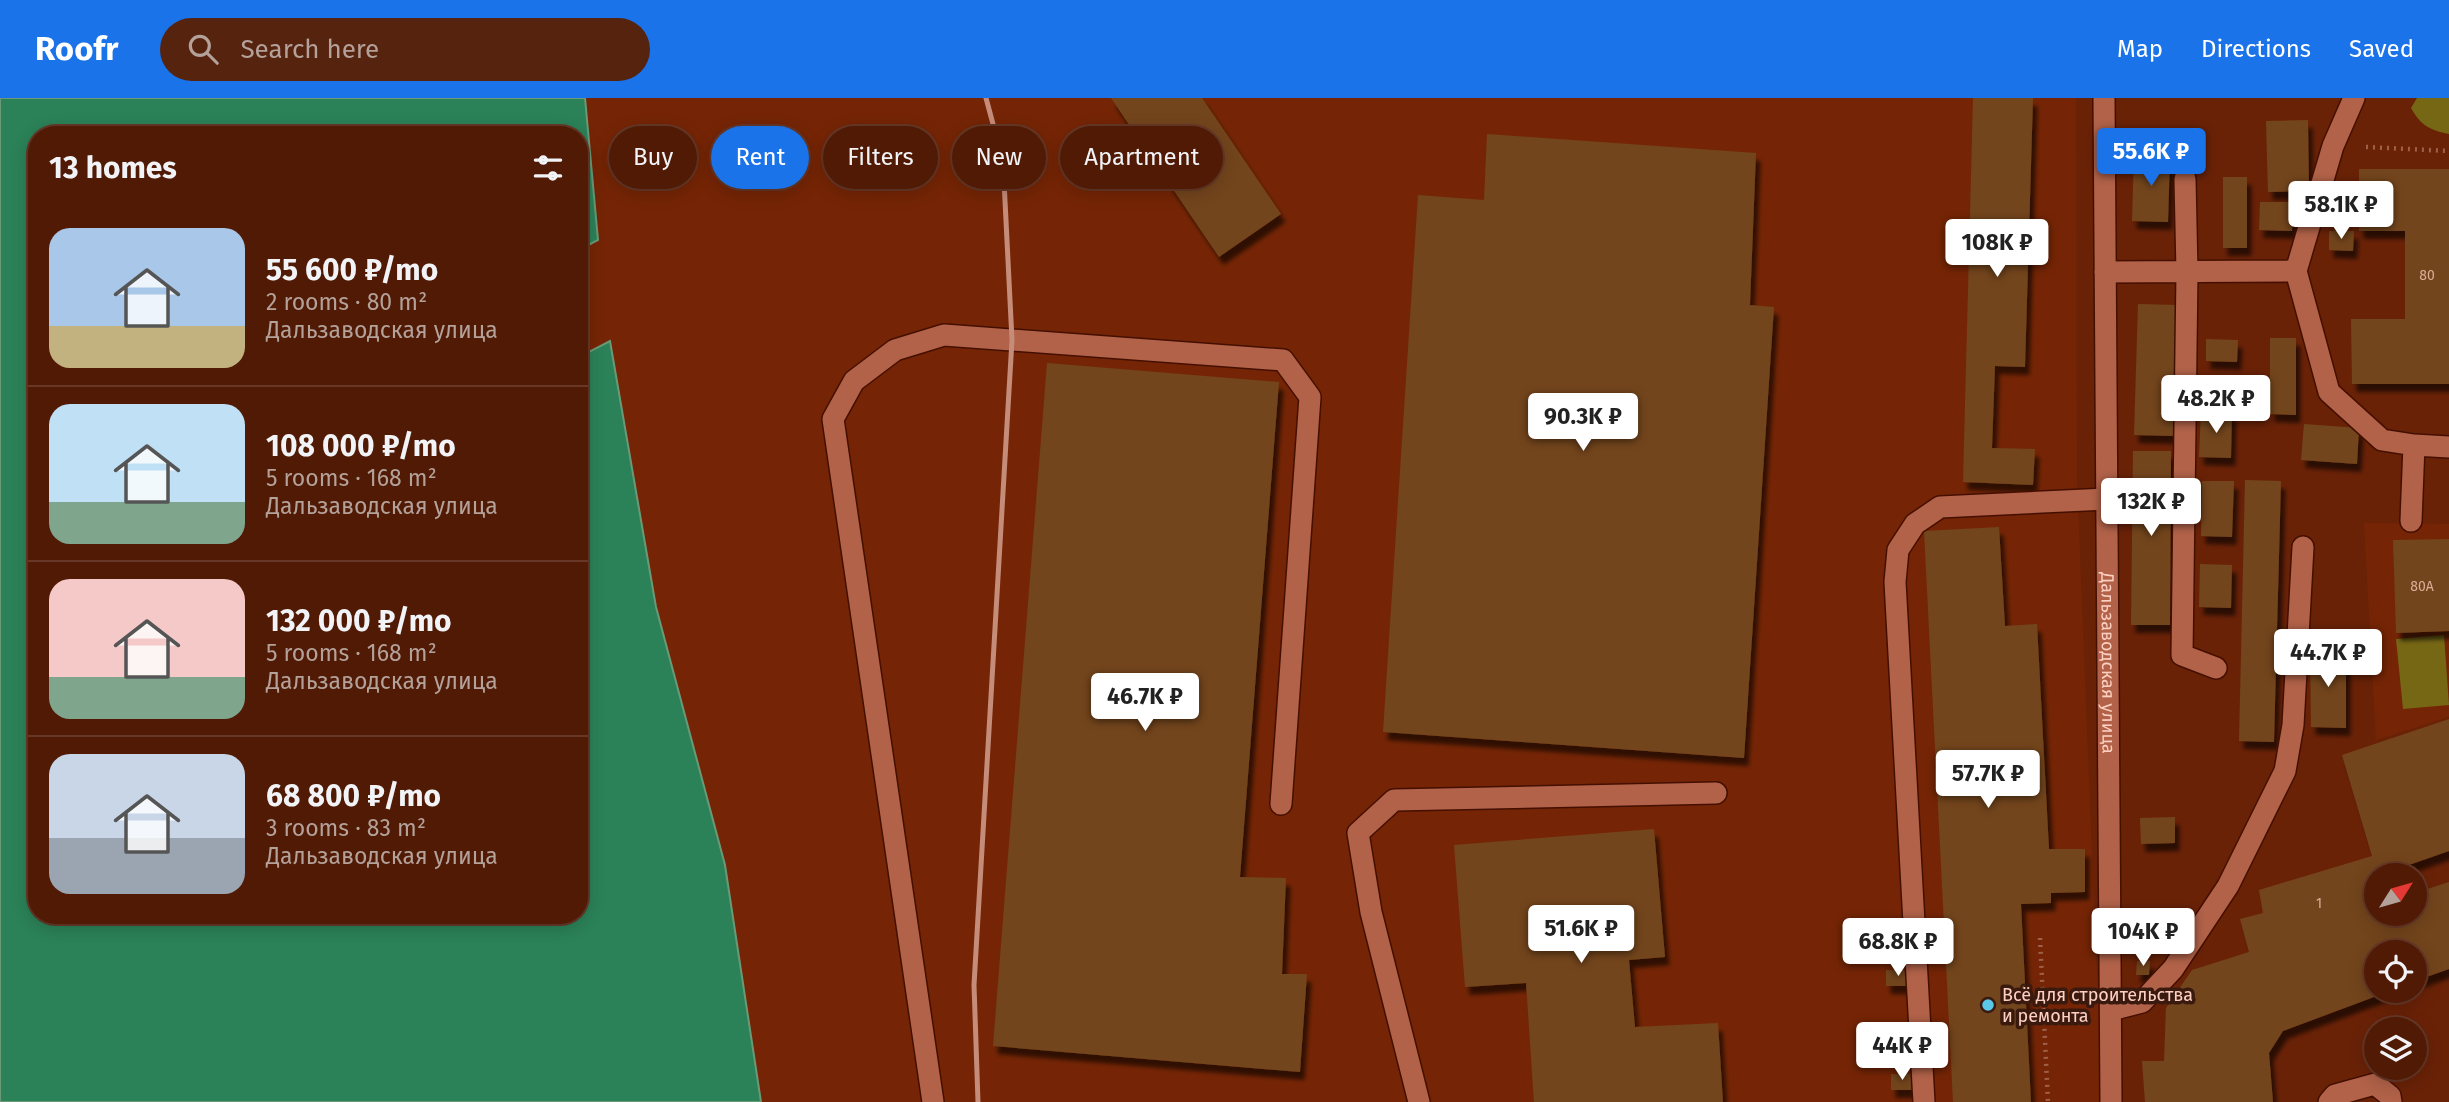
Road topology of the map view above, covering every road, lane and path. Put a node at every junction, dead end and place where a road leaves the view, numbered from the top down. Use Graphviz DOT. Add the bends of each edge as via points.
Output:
graph roads {
  1 [pos="2104,98"];
  2 [pos="2354,98"];
  3 [pos="2333,146"];
  4 [pos="2449,151"];
  5 [pos="2185,179"];
  6 [pos="2296,271"];
  7 [pos="2105,272"];
  8 [pos="2187,272"];
  9 [pos="2414,445"];
  10 [pos="2449,447"];
  11 [pos="2107,499"];
  12 [pos="2411,520"];
  13 [pos="2303,547"];
  14 [pos="2216,668"];
  15 [pos="1716,793"];
  16 [pos="1281,804"];
  17 [pos="2040,938"];
  18 [pos="2111,1010"];
  19 [pos="933,1102"];
  20 [pos="1419,1102"];
  21 [pos="1924,1102"];
  22 [pos="2048,1102"];
  23 [pos="2111,1102"];
  24 [pos="2329,1102"];
  25 [pos="2391,1102"];
  1 -- 7 [label="street, Дальзаводская улица"];
  2 -- 3 [label="street"];
  3 -- 4 [label="path"];
  3 -- 6 [label="street"];
  5 -- 8 [label="street"];
  6 -- 8 [label="street"];
  6 -- 9 [label="street" via="2329,392 2382,440"];
  7 -- 8 [label="street"];
  7 -- 11 [label="street, Дальзаводская улица"];
  8 -- 14 [label="street" via="2182,655"];
  9 -- 10 [label="street"];
  9 -- 12 [label="street"];
  11 -- 18 [label="street, Дальзаводская улица"];
  11 -- 21 [label="street" via="1940,507 1915,524 1898,550 1895,582"];
  13 -- 18 [label="street" via="2293,725 2285,771 2228,886 2173,969 2143,1002"];
  15 -- 20 [label="street" via="1394,800 1359,833 1371,912"];
  16 -- 19 [label="street" via="1310,397 1283,360 944,335 895,350 854,381 833,419"];
  17 -- 22 [label="path"];
  18 -- 23 [label="street, Дальзаводская улица"];
  24 -- 25 [label="street" via="2335,1095 2375,1084"];
}
